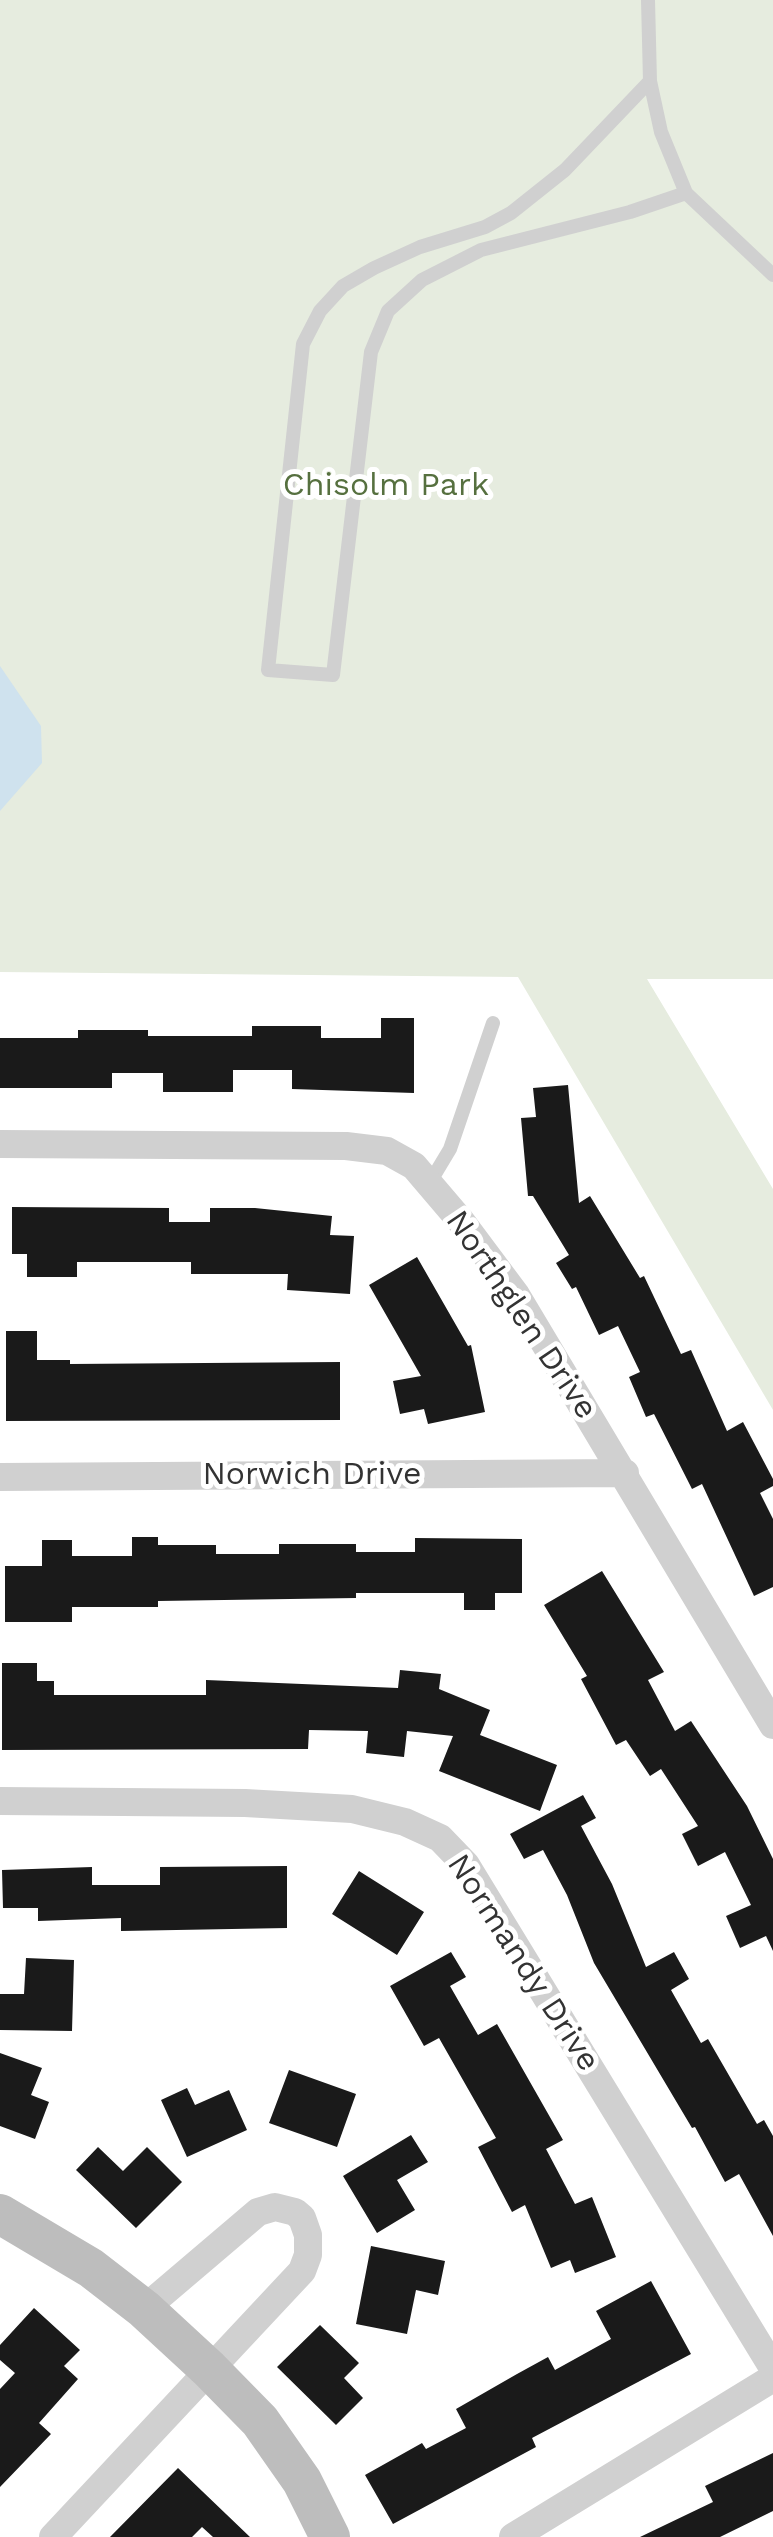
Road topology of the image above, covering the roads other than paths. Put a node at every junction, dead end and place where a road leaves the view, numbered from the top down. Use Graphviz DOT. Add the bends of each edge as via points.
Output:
graph roads {
  1 [pos="648,0"];
  2 [pos="650,81"];
  3 [pos="686,193"];
  4 [pos="773,274"];
  5 [pos="493,1024"];
  6 [pos="0,1144"];
  7 [pos="429,1184"];
  8 [pos="625,1473"];
  9 [pos="0,1476"];
  10 [pos="773,1724"];
  11 [pos="0,1800"];
  12 [pos="0,2214"];
  13 [pos="144,2309"];
  14 [pos="209,2368"];
  15 [pos="773,2368"];
  16 [pos="773,2378"];
  17 [pos="53,2537"];
  18 [pos="330,2537"];
  19 [pos="513,2537"];
  1 -- 2 [label="lane"];
  2 -- 3 [label="lane"];
  2 -- 3 [label="lane" via="565,170 511,213 374,268 343,286 320,311 303,344 268,670 333,675 371,352 388,311 422,280 480,250"];
  3 -- 4 [label="lane"];
  5 -- 7 [label="lane" via="450,1150"];
  6 -- 7 [label="street, Northglen Drive" via="346,1146 386,1151 414,1166"];
  7 -- 8 [label="street, Northglen Drive" via="516,1296"];
  8 -- 9 [label="street, Norwich Drive"];
  8 -- 10 [label="street, Northglen Drive"];
  11 -- 15 [label="street, Normandy Drive" via="352,1810 440,1838 466,1865"];
  12 -- 13 [label="main road" via="92,2268"];
  13 -- 14 [label="main road"];
  13 -- 14 [label="street" via="258,2212 275,2207 302,2218 308,2255 302,2271"];
  14 -- 17 [label="street"];
  14 -- 18 [label="main road" via="260,2421"];
  16 -- 19 [label="street"];
}
